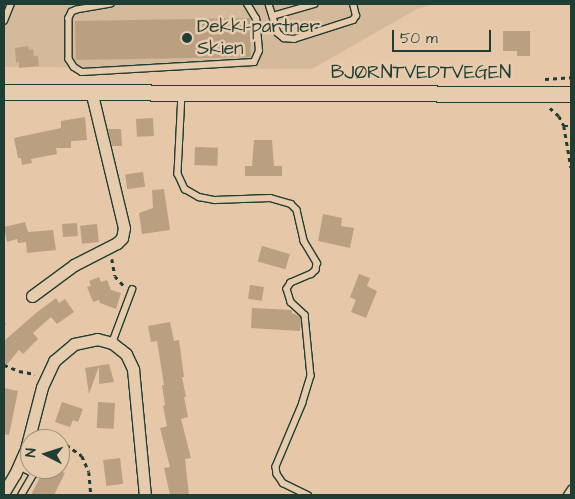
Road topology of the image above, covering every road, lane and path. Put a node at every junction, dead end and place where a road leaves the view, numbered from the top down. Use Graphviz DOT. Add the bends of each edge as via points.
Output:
graph roads {
  1 [pos="11,4"];
  2 [pos="110,4"];
  3 [pos="248,4"];
  4 [pos="269,4"];
  5 [pos="314,4"];
  6 [pos="353,4"];
  7 [pos="273,16"];
  8 [pos="4,21"];
  9 [pos="91,91"];
  10 [pos="4,92"];
  11 [pos="182,92"];
  12 [pos="571,94"];
  13 [pos="564,126"];
  14 [pos="571,167"];
  15 [pos="117,243"];
  16 [pos="132,290"];
  17 [pos="32,296"];
  18 [pos="112,343"];
  19 [pos="4,365"];
  20 [pos="46,376"];
  21 [pos="33,429"];
  22 [pos="70,447"];
  23 [pos="19,466"];
  24 [pos="571,489"];
  25 [pos="4,492"];
  26 [pos="22,495"];
  27 [pos="91,495"];
  28 [pos="145,495"];
  29 [pos="308,495"];
  30 [pos="567,495"];
  1 -- 8 [label="lane"];
  2 -- 3 [label="lane" via="76,10 69,18 69,58 82,72 254,62 259,52 257,27"];
  4 -- 7 [label="lane"];
  5 -- 7 [label="lane"];
  6 -- 7 [label="lane" via="356,16 353,20 294,39 284,38 278,33"];
  9 -- 10 [label="main road, BJØRNTVEDTVEGEN"];
  9 -- 11 [label="main road, BJØRNTVEDTVEGEN"];
  9 -- 15 [label="street" via="123,217 122,238"];
  11 -- 12 [label="main road, BJØRNTVEDTVEGEN"];
  11 -- 29 [label="lane" via="178,174 185,189 200,198 270,198 291,204 297,210 304,241 317,263 312,274 291,282 287,289 291,302 305,315 311,376 276,467 283,483"];
  13 -- 14 [label="path"];
  15 -- 16 [label="path" via="112,260 115,276 121,285"];
  15 -- 17 [label="street" via="74,265"];
  16 -- 18 [label="lane"];
  18 -- 20 [label="street" via="97,339 74,344 54,362"];
  18 -- 28 [label="street" via="126,354 133,369"];
  19 -- 20 [label="path"];
  20 -- 21 [label="street"];
  22 -- 27 [label="path" via="82,456 89,472"];
  23 -- 25 [label="street"];
  23 -- 26 [label="lane" via="34,474"];
  24 -- 30 [label="lane"];
}
